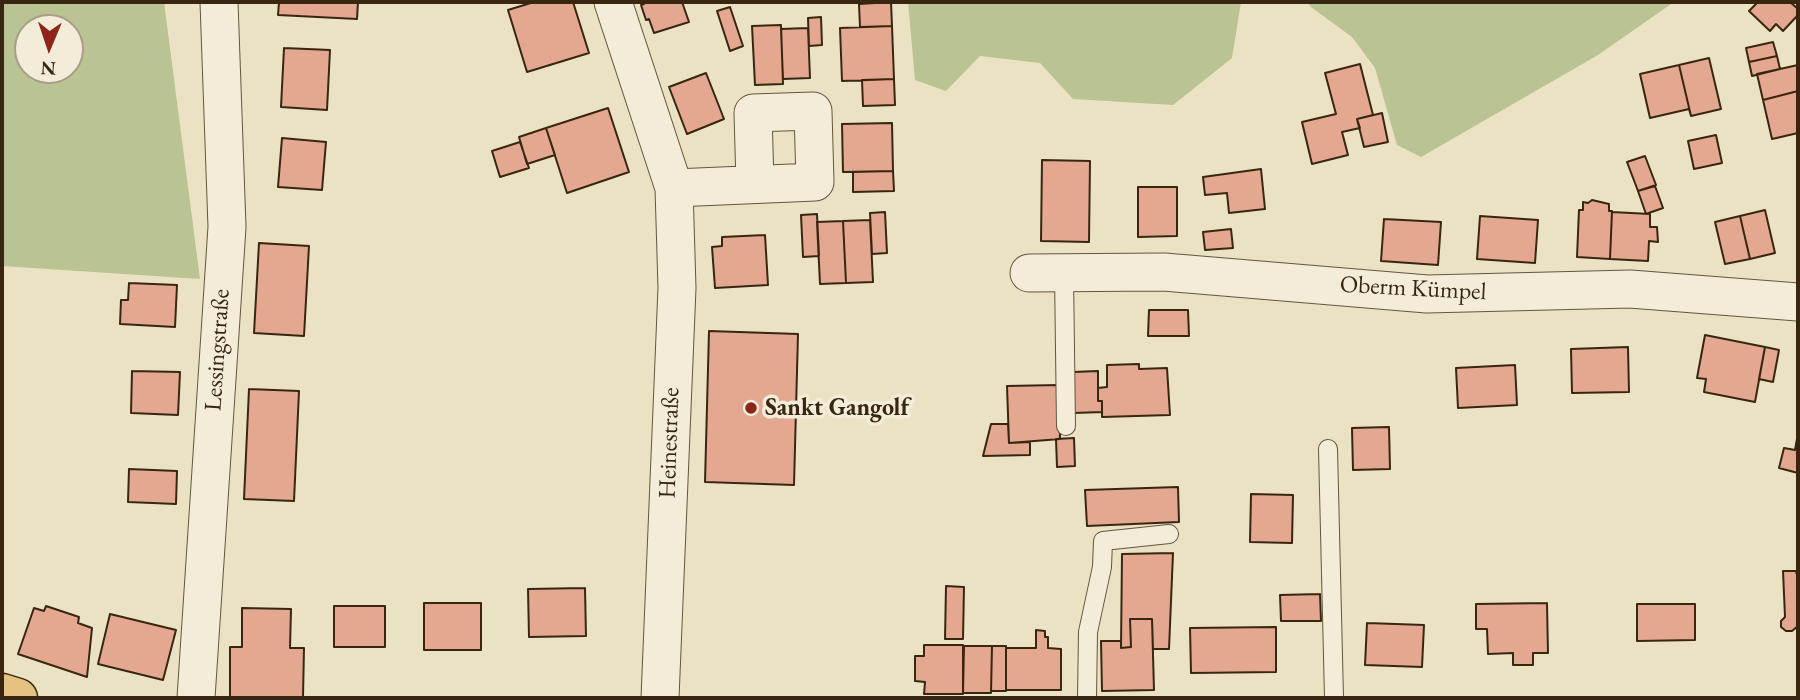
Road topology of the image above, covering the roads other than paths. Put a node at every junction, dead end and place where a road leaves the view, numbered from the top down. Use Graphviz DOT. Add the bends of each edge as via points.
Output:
graph roads {
  1 [pos="219,2"];
  2 [pos="613,2"];
  3 [pos="755,184"];
  4 [pos="674,188"];
  5 [pos="1046,273"];
  6 [pos="1798,302"];
  7 [pos="1066,426"];
  8 [pos="1328,449"];
  9 [pos="1169,534"];
  10 [pos="2,693"];
  11 [pos="18,698"];
  12 [pos="196,698"];
  13 [pos="660,698"];
  14 [pos="1087,698"];
  15 [pos="1334,698"];
  1 -- 12 [label="street, Lessingstraße" via="227,227"];
  2 -- 4 [label="street, Heinestraße"];
  3 -- 4 [label="street"];
  4 -- 13 [label="street, Heinestraße" via="677,288"];
  5 -- 6 [label="street, Oberm Kümpel" via="1164,272 1427,294 1630,289"];
  5 -- 7 [label="lane"];
  8 -- 15 [label="lane"];
  9 -- 14 [label="lane" via="1103,541 1088,632"];
  10 -- 11 [label="main road"];
}
